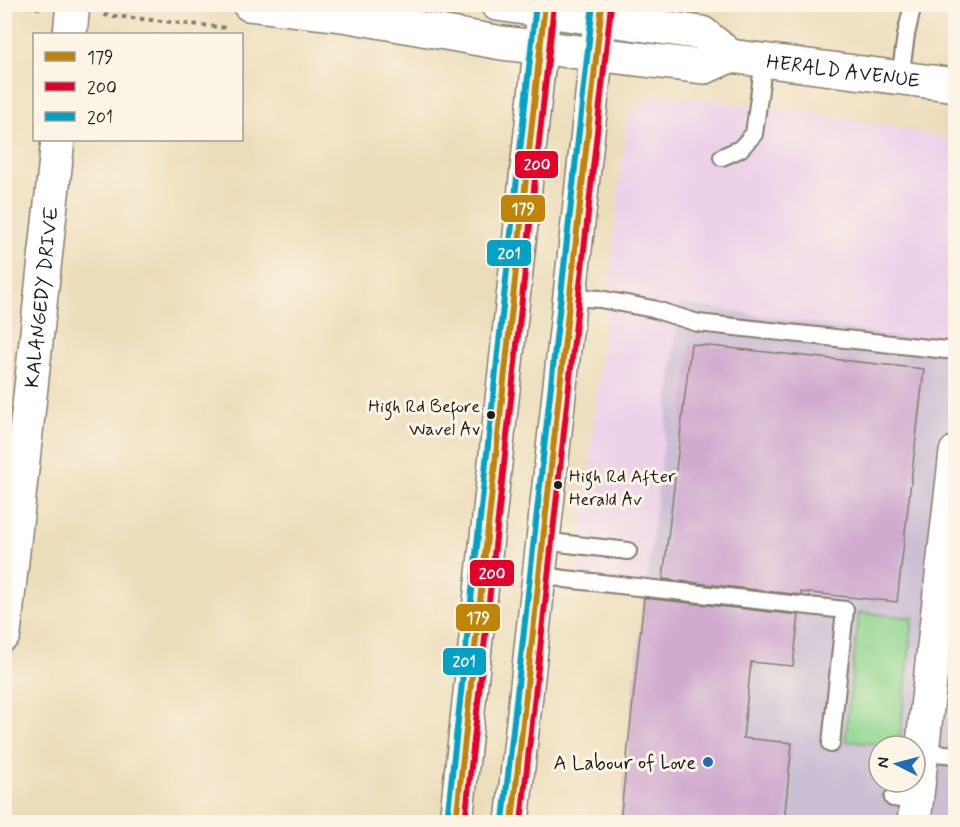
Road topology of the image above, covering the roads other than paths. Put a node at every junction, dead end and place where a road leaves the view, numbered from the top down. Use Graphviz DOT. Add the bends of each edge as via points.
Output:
graph roads {
  1 [pos="249,4"];
  2 [pos="497,4"];
  3 [pos="913,4"];
  4 [pos="58,6"];
  5 [pos="545,8"];
  6 [pos="601,12"];
  7 [pos="70,33"];
  8 [pos="541,47"];
  9 [pos="597,54"];
  10 [pos="730,56"];
  11 [pos="764,60"];
  12 [pos="900,78"];
  13 [pos="956,85"];
  14 [pos="58,141"];
  15 [pos="722,157"];
  16 [pos="571,297"];
  17 [pos="956,351"];
  18 [pos="956,452"];
  19 [pos="542,541"];
  20 [pos="628,551"];
  21 [pos="538,574"];
  22 [pos="4,634"];
  23 [pos="924,734"];
  24 [pos="831,744"];
  25 [pos="927,752"];
  26 [pos="956,755"];
  27 [pos="456,822"];
  28 [pos="512,822"];
  1 -- 8 [label="street, HERALD AVENUE"];
  2 -- 5 [label="street"];
  3 -- 12 [label="lane"];
  4 -- 7 [label="street"];
  5 -- 6 [label="street"];
  5 -- 8 [label="street"];
  6 -- 9 [label="street"];
  6 -- 10 [label="street" via="702,33"];
  8 -- 9 [label="street, HERALD AVENUE"];
  8 -- 27 [label="street"];
  9 -- 10 [label="street, HERALD AVENUE" via="705,67"];
  9 -- 16 [label="street"];
  10 -- 11 [label="street, HERALD AVENUE"];
  11 -- 12 [label="street, HERALD AVENUE"];
  11 -- 15 [label="lane" via="754,134 741,149"];
  12 -- 13 [label="street, HERALD AVENUE"];
  14 -- 22 [label="street, KALANGEDY DRIVE"];
  16 -- 17 [label="lane" via="653,309 698,323"];
  16 -- 19 [label="street"];
  18 -- 23 [label="street"];
  19 -- 20 [label="lane"];
  19 -- 21 [label="street"];
  21 -- 24 [label="lane" via="845,610"];
  21 -- 28 [label="street"];
  25 -- 26 [label="lane"];
}
